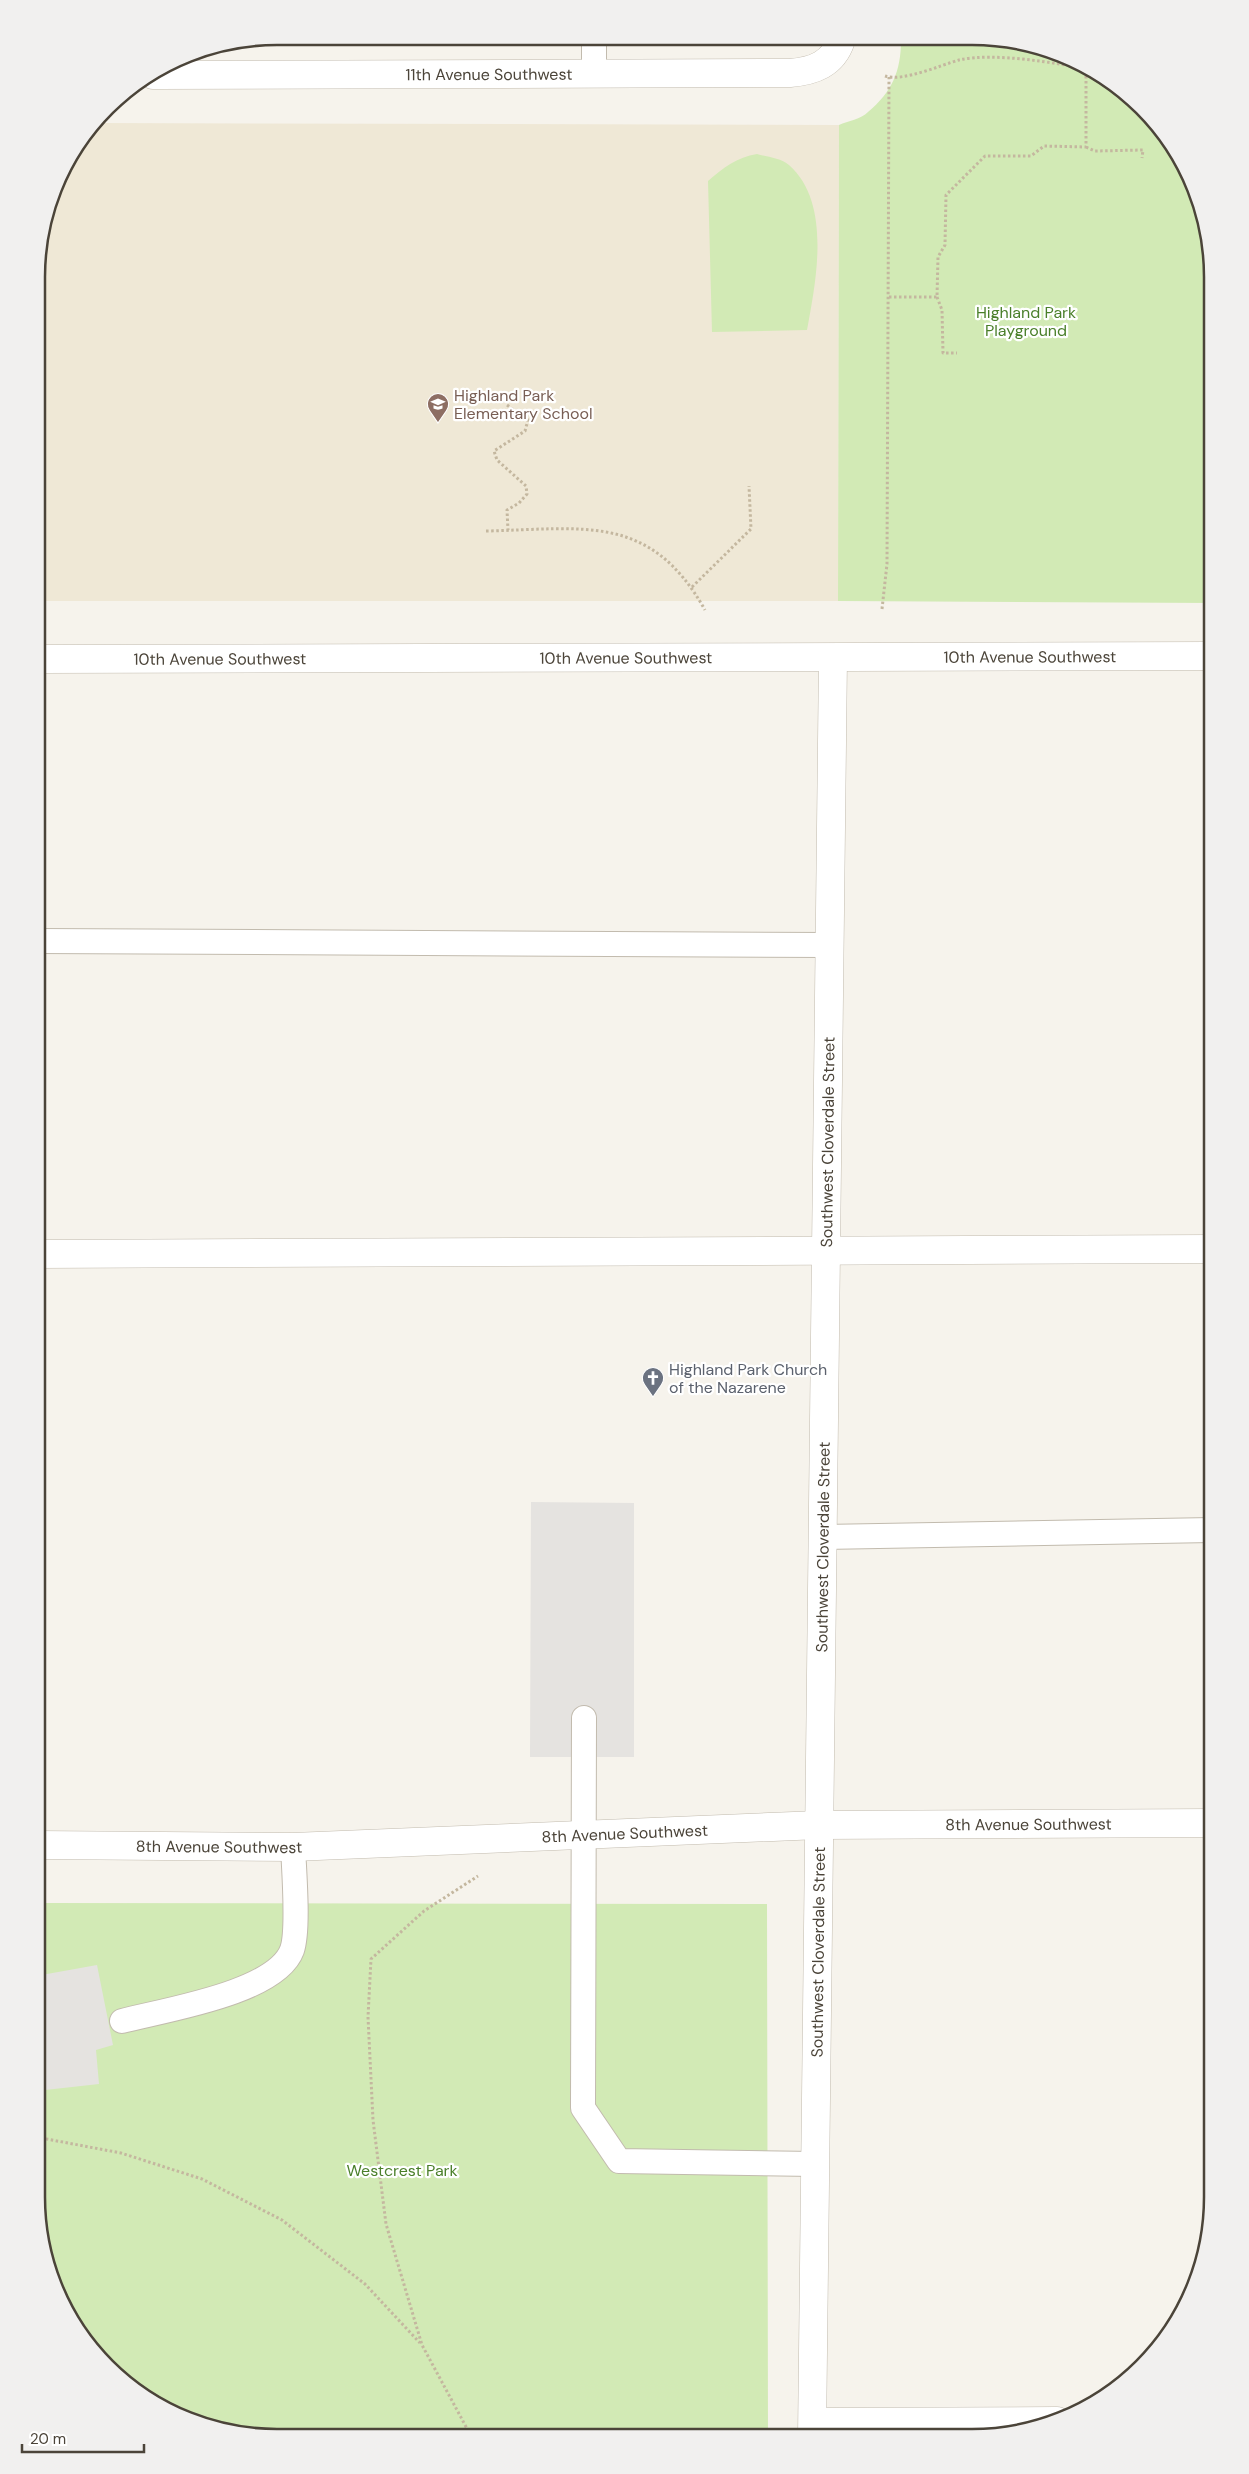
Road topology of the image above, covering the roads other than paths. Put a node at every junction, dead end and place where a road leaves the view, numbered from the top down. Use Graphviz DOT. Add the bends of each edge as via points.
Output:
graph roads {
  1 [pos="594,45"];
  2 [pos="839,45"];
  3 [pos="165,74"];
  4 [pos="594,74"];
  5 [pos="1204,656"];
  6 [pos="833,658"];
  7 [pos="45,659"];
  8 [pos="45,941"];
  9 [pos="829,945"];
  10 [pos="1204,1249"];
  11 [pos="826,1252"];
  12 [pos="45,1254"];
  13 [pos="1204,1530"];
  14 [pos="823,1537"];
  15 [pos="584,1718"];
  16 [pos="1204,1822"];
  17 [pos="819,1825"];
  18 [pos="585,1836"];
  19 [pos="45,1845"];
  20 [pos="293,1847"];
  21 [pos="122,2020"];
  22 [pos="815,2164"];
  23 [pos="1028,2422"];
  24 [pos="812,2429"];
  25 [pos="839,2429"];
  1 -- 4 [label="lane"];
  2 -- 4 [label="street, 11th Avenue Southwest" via="837,52 812,71"];
  3 -- 4 [label="street, 11th Avenue Southwest"];
  5 -- 6 [label="street, 10th Avenue Southwest"];
  6 -- 7 [label="street, 10th Avenue Southwest"];
  6 -- 9 [label="street, Southwest Cloverdale Street"];
  8 -- 9 [label="lane"];
  9 -- 11 [label="street, Southwest Cloverdale Street"];
  10 -- 11 [label="street"];
  11 -- 12 [label="street"];
  11 -- 14 [label="street, Southwest Cloverdale Street"];
  13 -- 14 [label="lane"];
  14 -- 17 [label="street, Southwest Cloverdale Street"];
  15 -- 18 [label="lane"];
  16 -- 17 [label="street, 8th Avenue Southwest"];
  17 -- 18 [label="street, 8th Avenue Southwest"];
  17 -- 22 [label="street, Southwest Cloverdale Street"];
  18 -- 20 [label="street, 8th Avenue Southwest"];
  18 -- 22 [label="lane" via="583,2108 619,2161"];
  19 -- 20 [label="street, 8th Avenue Southwest"];
  20 -- 21 [label="lane" via="295,1927 293,1949 284,1965 245,1989"];
  22 -- 24 [label="street, Southwest Cloverdale Street"];
  23 -- 25 [label="street"];
}
